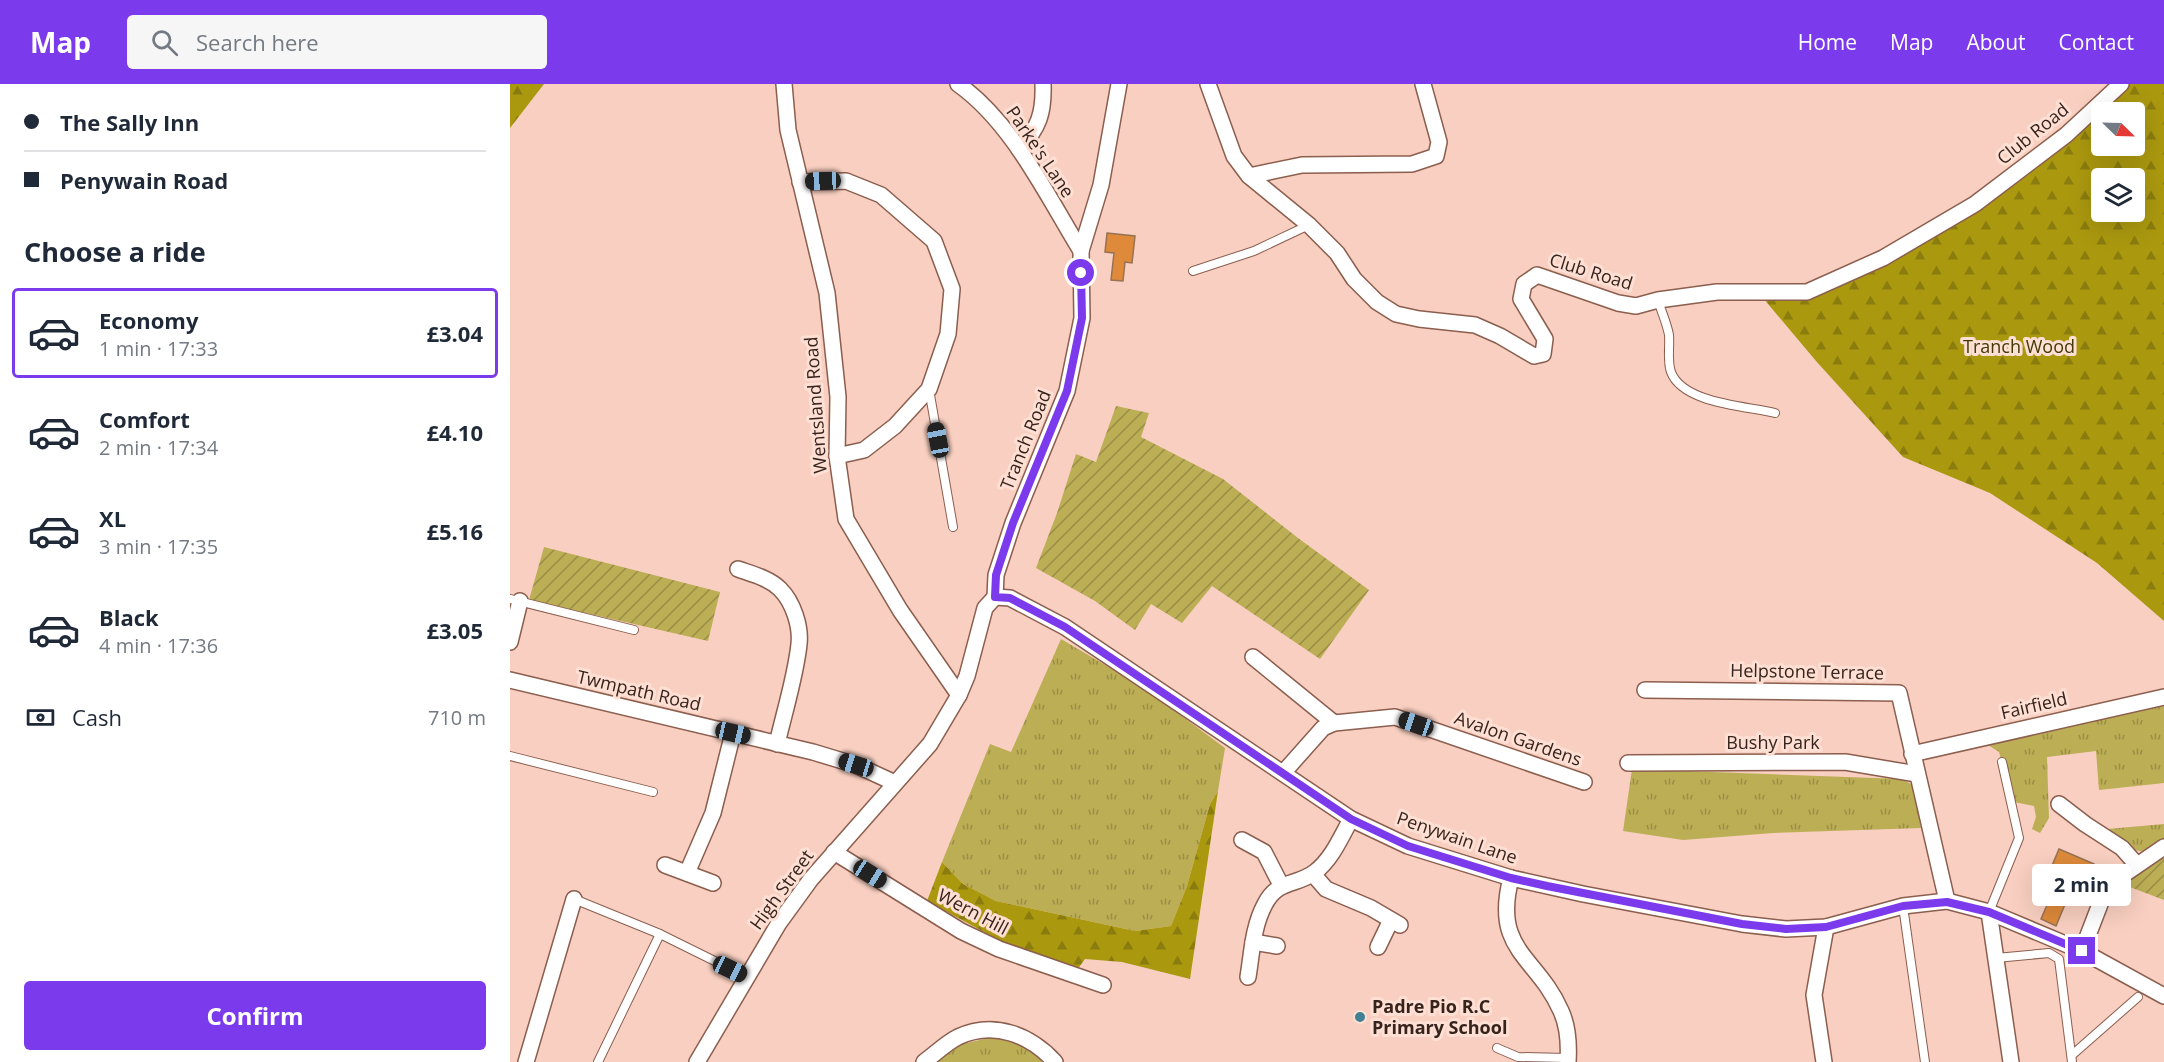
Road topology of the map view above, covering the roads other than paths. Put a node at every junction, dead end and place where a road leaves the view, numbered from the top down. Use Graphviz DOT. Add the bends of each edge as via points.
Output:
graph roads {
  1 [pos="784,84"];
  2 [pos="958,84"];
  3 [pos="1043,84"];
  4 [pos="1119,84"];
  5 [pos="1208,84"];
  6 [pos="1423,84"];
  7 [pos="2121,84"];
  8 [pos="1019,149"];
  9 [pos="1249,176"];
  10 [pos="800,182"];
  11 [pos="1309,225"];
  12 [pos="1081,251"];
  13 [pos="1193,271"];
  14 [pos="1658,300"];
  15 [pos="929,389"];
  16 [pos="1775,412"];
  17 [pos="837,456"];
  18 [pos="953,527"];
  19 [pos="738,569"];
  20 [pos="995,597"];
  21 [pos="515,600"];
  22 [pos="634,630"];
  23 [pos="510,642"];
  24 [pos="1252,657"];
  25 [pos="510,680"];
  26 [pos="1645,690"];
  27 [pos="959,695"];
  28 [pos="2164,697"];
  29 [pos="1334,723"];
  30 [pos="733,733"];
  31 [pos="777,744"];
  32 [pos="1912,754"];
  33 [pos="510,756"];
  34 [pos="1628,762"];
  35 [pos="2002,762"];
  36 [pos="1283,773"];
  37 [pos="1917,774"];
  38 [pos="1584,782"];
  39 [pos="895,783"];
  40 [pos="653,792"];
  41 [pos="2059,804"];
  42 [pos="1351,819"];
  43 [pos="1242,840"];
  44 [pos="2164,847"];
  45 [pos="834,852"];
  46 [pos="665,865"];
  47 [pos="2137,865"];
  48 [pos="687,873"];
  49 [pos="1313,874"];
  50 [pos="1511,878"];
  51 [pos="713,883"];
  52 [pos="1281,885"];
  53 [pos="574,899"];
  54 [pos="1947,902"];
  55 [pos="1903,906"];
  56 [pos="1989,912"];
  57 [pos="1826,927"];
  58 [pos="660,934"];
  59 [pos="1253,942"];
  60 [pos="1277,946"];
  61 [pos="1378,947"];
  62 [pos="2082,951"];
  63 [pos="1996,958"];
  64 [pos="747,977"];
  65 [pos="1248,977"];
  66 [pos="1103,985"];
  67 [pos="2164,996"];
  68 [pos="2138,997"];
  69 [pos="1497,1048"];
  70 [pos="2072,1059"];
  71 [pos="702,1060"];
  72 [pos="1518,1060"];
  73 [pos="1568,1060"];
  74 [pos="526,1062"];
  75 [pos="598,1062"];
  76 [pos="924,1062"];
  77 [pos="1055,1062"];
  78 [pos="1824,1062"];
  79 [pos="1925,1062"];
  80 [pos="2011,1062"];
  1 -- 10 [label="street, Wentsland Road" via="788,130"];
  2 -- 8 [label="street, Parke's Lane" via="976,97"];
  3 -- 8 [label="street" via="1040,119"];
  4 -- 12 [label="street, Tranch Road" via="1101,185"];
  5 -- 9 [label="street, Club Road" via="1234,156"];
  6 -- 9 [label="street" via="1439,142 1436,156 1412,164 1302,165"];
  7 -- 14 [label="street, Club Road" via="2066,135 1975,204 1883,258 1807,292 1717,292"];
  8 -- 12 [label="street, Parke's Lane"];
  9 -- 11 [label="street, Club Road"];
  10 -- 15 [label="street" via="846,181 881,195 934,241 952,289 948,334"];
  10 -- 17 [label="street, Wentsland Road" via="827,293 838,397"];
  11 -- 13 [label="lane"];
  11 -- 14 [label="street, Club Road" via="1337,253 1354,279 1396,314 1475,325 1534,356 1543,354 1545,339 1521,299 1524,284 1537,275 1618,303 1636,306"];
  12 -- 20 [label="street, Tranch Road" via="1082,318 1067,391 1013,523 996,575"];
  14 -- 16 [label="lane" via="1668,332 1671,372 1681,385 1709,401"];
  15 -- 17 [label="street" via="895,426 864,450"];
  15 -- 18 [label="lane"];
  17 -- 27 [label="street, Wentsland Road" via="846,519 900,610"];
  19 -- 31 [label="street" via="779,588 791,604 798,624 799,643"];
  20 -- 27 [label="street, Tranch Road" via="985,608"];
  20 -- 36 [label="street, Penywain Lane" via="1010,598 1065,627"];
  21 -- 22 [label="lane"];
  21 -- 23 [label="street"];
  24 -- 29 [label="street"];
  25 -- 30 [label="street, Twmpath Road"];
  26 -- 32 [label="street, Helpstone Terrace" via="1899,693"];
  27 -- 39 [label="street, Tranch Road" via="930,744"];
  28 -- 32 [label="street, Fairfield"];
  29 -- 36 [label="street" via="1323,728"];
  29 -- 38 [label="street, Avalon Gardens" via="1395,717"];
  30 -- 31 [label="street, Twmpath Road"];
  30 -- 48 [label="street" via="713,813"];
  31 -- 39 [label="street, Twmpath Road" via="856,765"];
  32 -- 37 [label="street, Helpstone Terrace"];
  33 -- 40 [label="lane"];
  34 -- 37 [label="street, Bushy Park" via="1845,762"];
  35 -- 56 [label="lane" via="2019,838"];
  36 -- 42 [label="street, Penywain Lane"];
  37 -- 54 [label="street, Helpstone Terrace"];
  39 -- 45 [label="street, High Street"];
  41 -- 47 [label="street" via="2122,848"];
  42 -- 49 [label="street" via="1329,859"];
  42 -- 50 [label="street, Penywain Lane" via="1408,846"];
  43 -- 52 [label="street" via="1264,852"];
  44 -- 47 [label="street"];
  45 -- 64 [label="street, High Street" via="811,879"];
  45 -- 66 [label="street, Wern Hill" via="961,931 999,950"];
  46 -- 48 [label="street"];
  47 -- 62 [label="street" via="2107,886"];
  48 -- 51 [label="street"];
  49 -- 52 [label="street"];
  49 -- 61 [label="street" via="1326,890 1396,923"];
  50 -- 57 [label="street, Penywain Lane" via="1742,924 1786,929"];
  50 -- 73 [label="street" via="1506,918 1512,942 1563,1013"];
  52 -- 59 [label="street" via="1266,902"];
  53 -- 58 [label="lane"];
  53 -- 74 [label="street"];
  54 -- 55 [label="street, Penywain Lane"];
  54 -- 56 [label="street, Penywain Lane"];
  55 -- 57 [label="street, Penywain Lane"];
  55 -- 79 [label="lane"];
  56 -- 62 [label="street, Penywain Lane"];
  56 -- 63 [label="street"];
  57 -- 78 [label="street" via="1814,995"];
  58 -- 64 [label="lane"];
  58 -- 75 [label="lane"];
  59 -- 60 [label="street"];
  59 -- 65 [label="street"];
  62 -- 67 [label="street, Penywain Lane"];
  63 -- 70 [label="lane" via="2049,953 2059,959"];
  63 -- 80 [label="street"];
  64 -- 71 [label="street, High Street"];
  68 -- 70 [label="lane"];
  69 -- 72 [label="lane"];
  72 -- 73 [label="lane"];
  76 -- 77 [label="street" via="958,1037 979,1030 1003,1030 1026,1038"];
}
